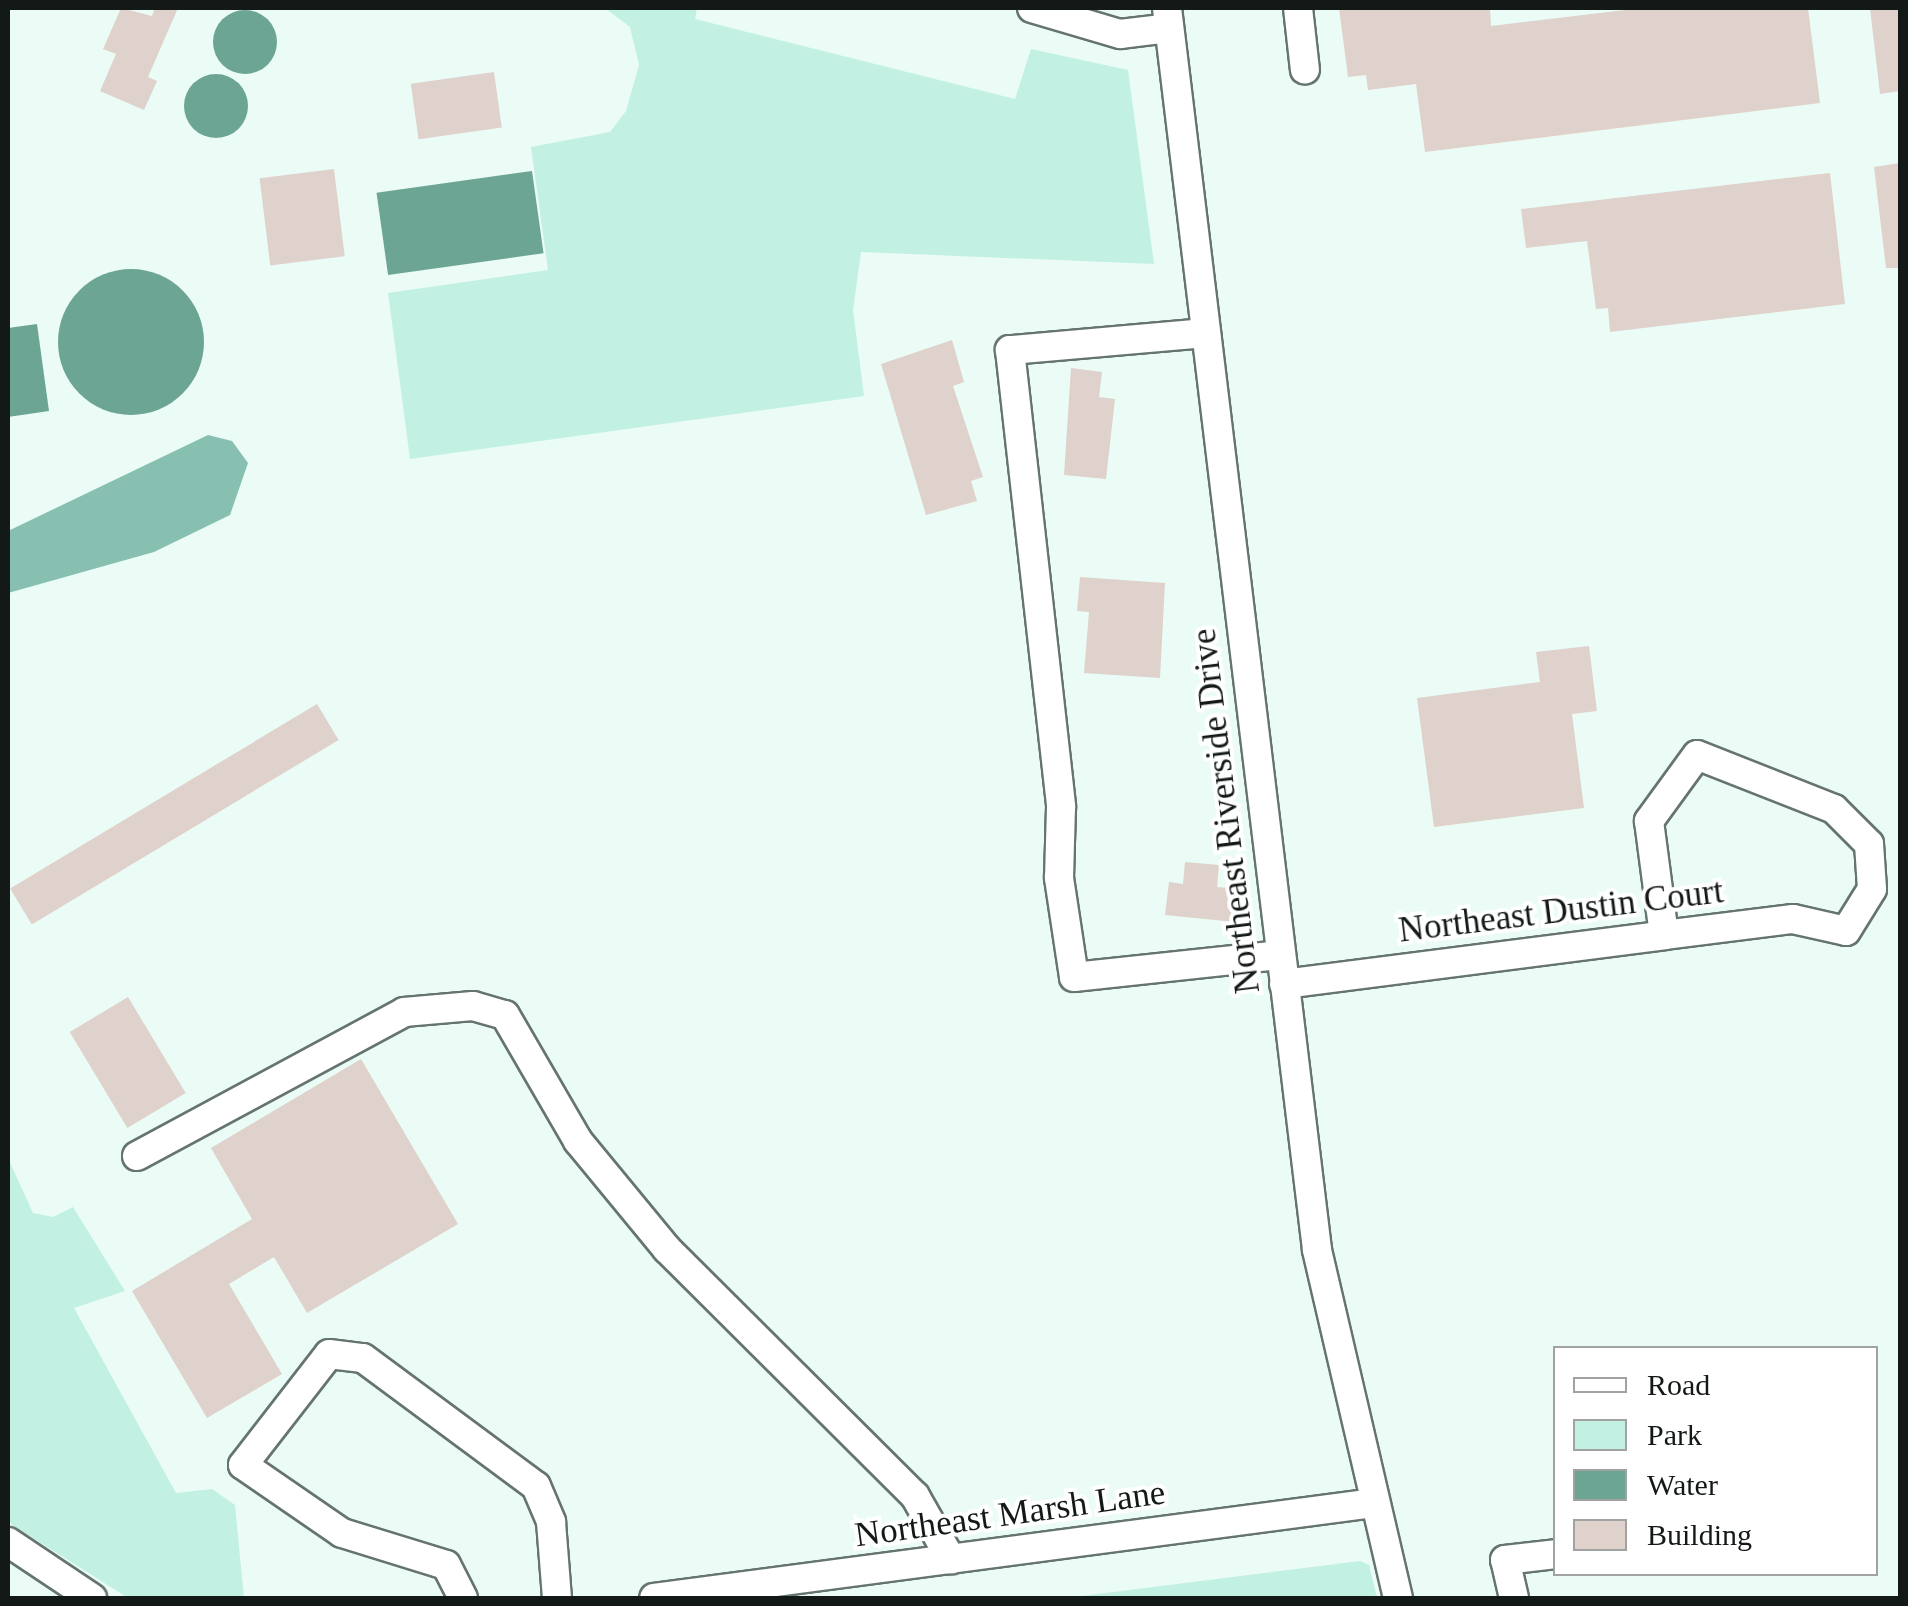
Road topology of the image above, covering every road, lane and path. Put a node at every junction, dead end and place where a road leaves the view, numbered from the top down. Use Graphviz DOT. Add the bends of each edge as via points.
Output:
graph roads {
  1 [pos="1032,8"];
  2 [pos="1298,8"];
  3 [pos="1168,18"];
  4 [pos="1305,70"];
  5 [pos="1206,333"];
  6 [pos="1664,936"];
  7 [pos="1281,955"];
  8 [pos="1284,984"];
  9 [pos="137,1156"];
  10 [pos="1375,1504"];
  11 [pos="8,1542"];
  12 [pos="1553,1554"];
  13 [pos="951,1559"];
  14 [pos="92,1598"];
  15 [pos="463,1598"];
  16 [pos="558,1598"];
  17 [pos="654,1598"];
  18 [pos="1398,1598"];
  19 [pos="1514,1598"];
  1 -- 3 [label="street" via="1120,34"];
  2 -- 4 [label="street"];
  3 -- 5 [label="street, Northeast Riverside Drive"];
  5 -- 7 [label="street, Northeast Riverside Drive"];
  5 -- 7 [label="street" via="1010,350 1061,807 1059,878 1074,977"];
  6 -- 6 [label="street, Northeast Dustin Court" via="1794,919 1846,932 1872,890 1869,844 1834,809 1697,756 1650,821"];
  6 -- 8 [label="street, Northeast Dustin Court"];
  7 -- 8 [label="street, Northeast Riverside Drive"];
  8 -- 10 [label="street, Northeast Riverside Drive" via="1317,1250"];
  9 -- 13 [label="street" via="404,1012 473,1006 504,1015 591,1156 667,1249 915,1496"];
  10 -- 13 [label="street, Northeast Marsh Lane"];
  10 -- 18 [label="street, Northeast Riverside Drive"];
  11 -- 14 [label="street"];
  12 -- 19 [label="street" via="1505,1560"];
  13 -- 17 [label="street, Northeast Marsh Lane"];
  15 -- 16 [label="street" via="446,1565 342,1534 243,1465 329,1354 363,1358 536,1486 551,1522"];
}
